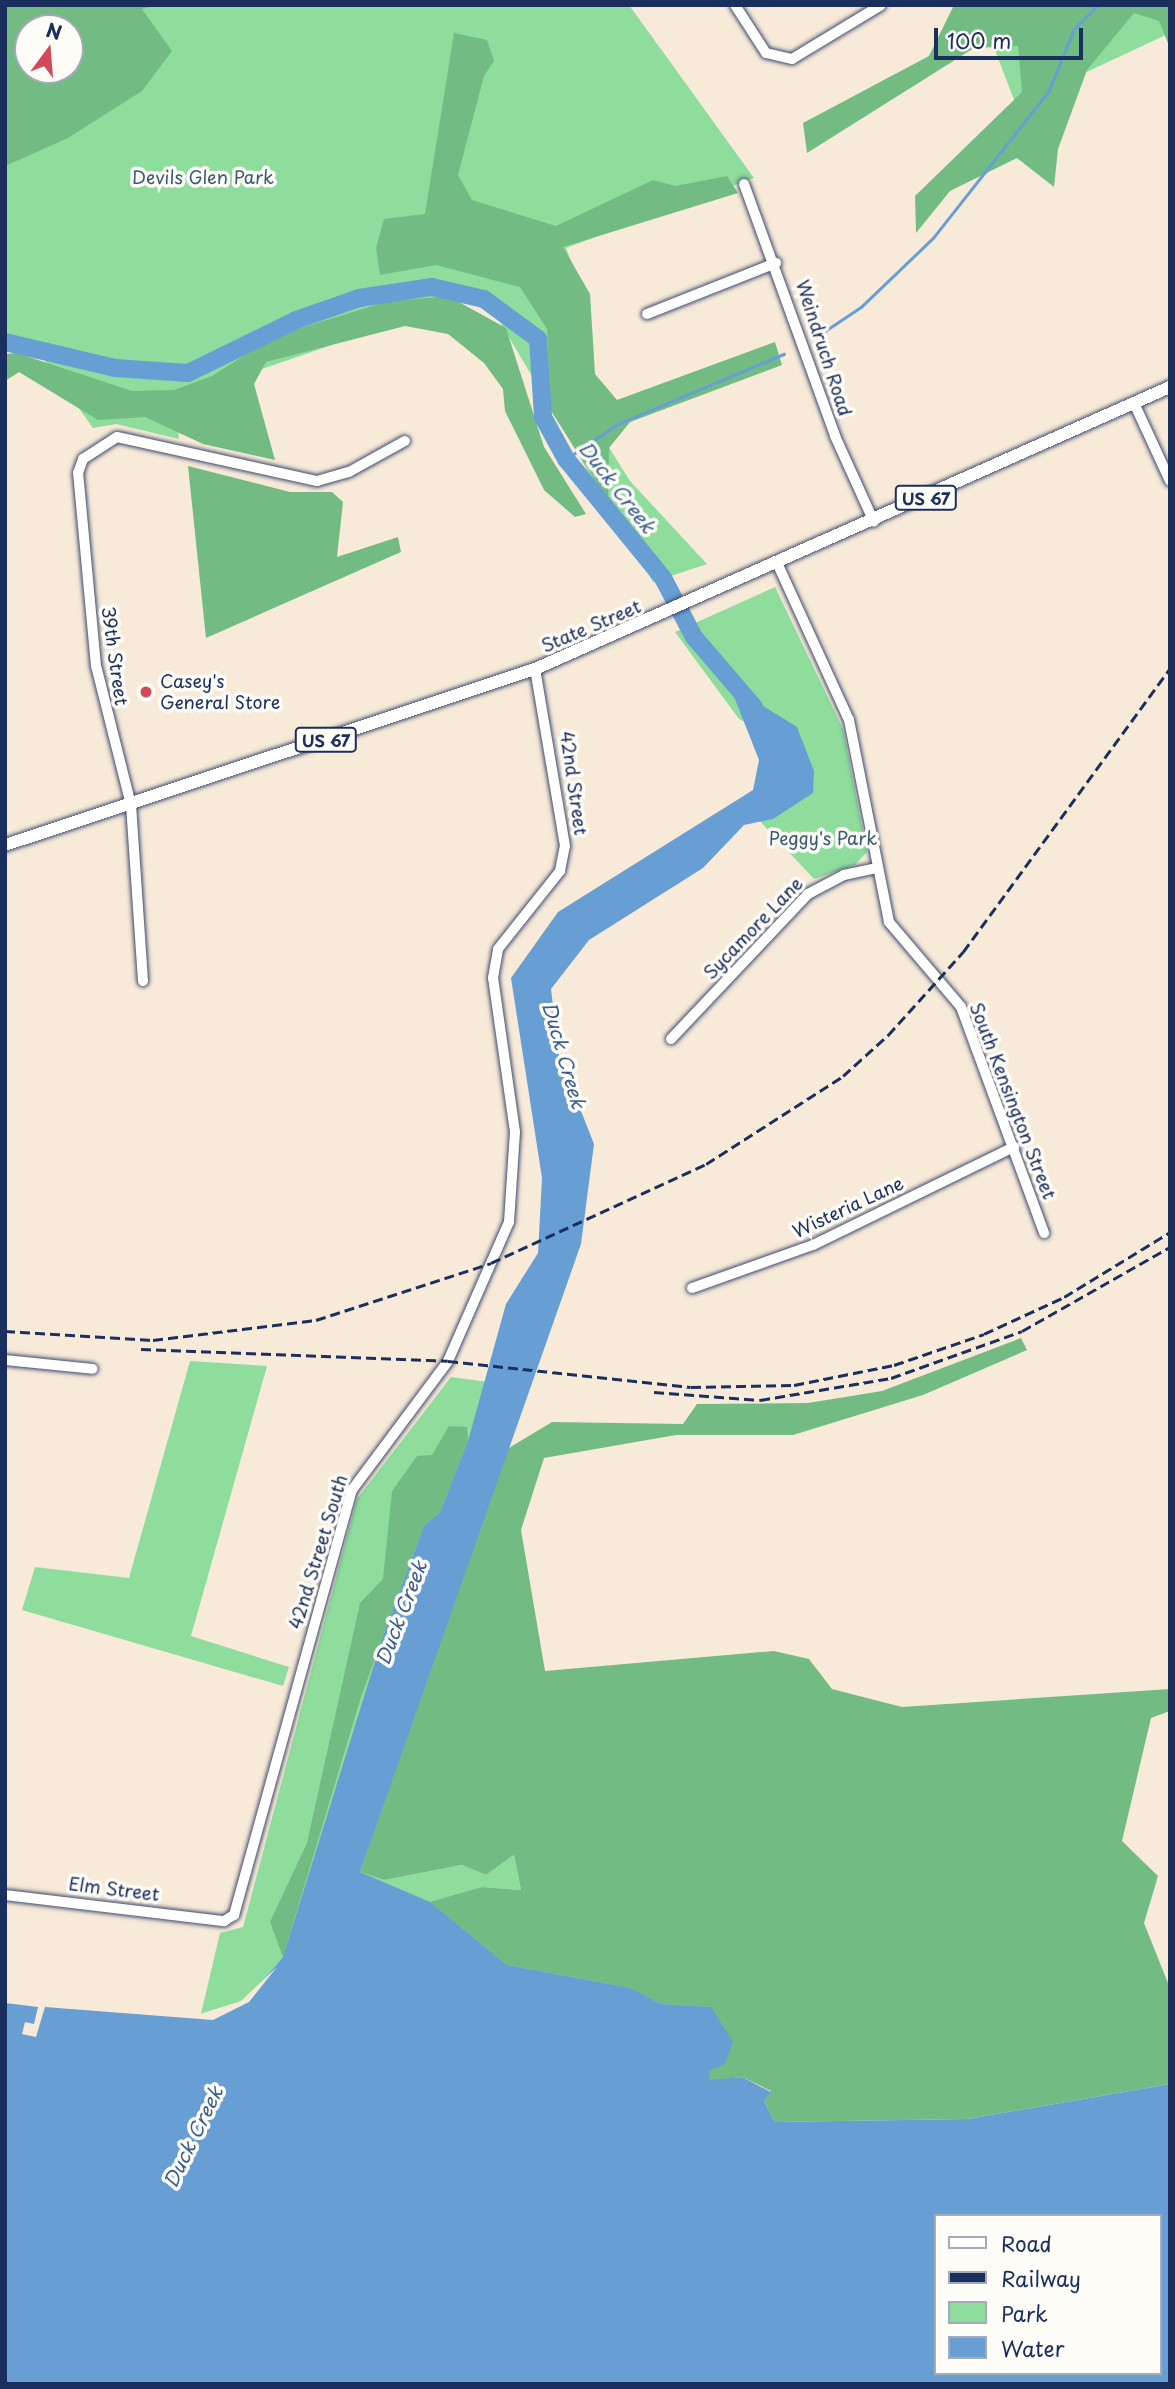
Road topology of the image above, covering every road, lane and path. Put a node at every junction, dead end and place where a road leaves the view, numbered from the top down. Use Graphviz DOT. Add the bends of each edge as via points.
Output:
graph roads {
  1 [pos="881,5"];
  2 [pos="736,8"];
  3 [pos="744,184"];
  4 [pos="776,263"];
  5 [pos="647,314"];
  6 [pos="1170,387"];
  7 [pos="1134,403"];
  8 [pos="405,441"];
  9 [pos="1170,481"];
  10 [pos="874,522"];
  11 [pos="778,565"];
  12 [pos="535,669"];
  13 [pos="131,805"];
  14 [pos="5,845"];
  15 [pos="877,868"];
  16 [pos="143,981"];
  17 [pos="671,1039"];
  18 [pos="515,1132"];
  19 [pos="1013,1147"];
  20 [pos="1044,1233"];
  21 [pos="692,1288"];
  22 [pos="5,1360"];
  23 [pos="93,1369"];
  24 [pos="5,1895"];
  25 [pos="218,1920"];
  1 -- 2 [label="street" via="792,59 766,53"];
  3 -- 4 [label="street, Weindruch Road"];
  4 -- 5 [label="street"];
  4 -- 10 [label="street, Weindruch Road" via="835,436"];
  6 -- 7 [label="main road, State Street / US 67"];
  7 -- 9 [label="street"];
  7 -- 10 [label="main road, State Street / US 67"];
  8 -- 13 [label="street, 39th Street" via="349,472 317,481 117,437 103,441 78,473 96,666"];
  10 -- 11 [label="main road, State Street / US 67"];
  11 -- 12 [label="main road, State Street / US 67"];
  11 -- 15 [label="street, South Kensington Street" via="849,720"];
  12 -- 13 [label="main road, State Street / US 67"];
  12 -- 18 [label="street, 42nd Street" via="565,846 560,871 498,949 496,1012"];
  13 -- 14 [label="main road, State Street / US 67"];
  13 -- 16 [label="street, 39th Street"];
  15 -- 17 [label="street, Sycamore Lane" via="844,875 808,894"];
  15 -- 19 [label="street, South Kensington Street" via="899,939 961,1007"];
  18 -- 25 [label="street, 42nd Street South" via="509,1222 447,1361 352,1490 234,1915"];
  19 -- 20 [label="street, South Kensington Street"];
  19 -- 21 [label="street, Wisteria Lane" via="813,1245"];
  22 -- 23 [label="street"];
  24 -- 25 [label="street, Elm Street"];
}
